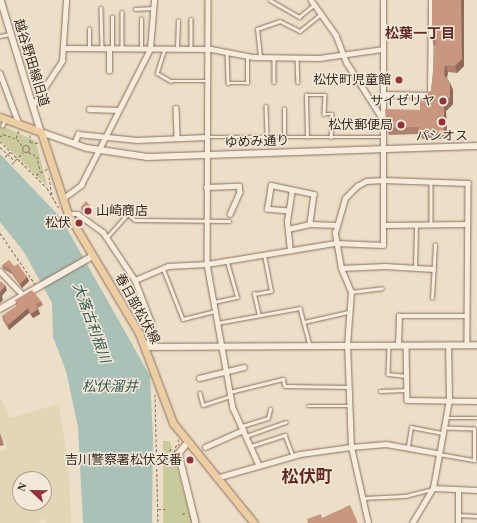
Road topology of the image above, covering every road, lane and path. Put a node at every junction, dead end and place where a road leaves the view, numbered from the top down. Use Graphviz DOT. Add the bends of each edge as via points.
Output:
graph roads {
  1 [pos="0,0"];
  2 [pos="66,0"];
  3 [pos="154,0"];
  4 [pos="208,0"];
  5 [pos="270,0"];
  6 [pos="383,0"];
  7 [pos="431,0"];
  8 [pos="313,2"];
  9 [pos="101,8"];
  10 [pos="153,8"];
  11 [pos="135,9"];
  12 [pos="122,12"];
  13 [pos="321,14"];
  14 [pos="112,17"];
  15 [pos="141,19"];
  16 [pos="191,19"];
  17 [pos="178,21"];
  18 [pos="89,29"];
  19 [pos="10,34"];
  20 [pos="0,36"];
  21 [pos="65,48"];
  22 [pos="89,49"];
  23 [pos="102,49"];
  24 [pos="110,49"];
  25 [pos="122,49"];
  26 [pos="140,49"];
  27 [pos="150,49"];
  28 [pos="165,49"];
  29 [pos="177,49"];
  30 [pos="191,49"];
  31 [pos="206,49"];
  32 [pos="383,49"];
  33 [pos="227,53"];
  34 [pos="345,55"];
  35 [pos="247,56"];
  36 [pos="260,58"];
  37 [pos="274,58"];
  38 [pos="298,58"];
  39 [pos="109,71"];
  40 [pos="0,73"];
  41 [pos="206,81"];
  42 [pos="274,82"];
  43 [pos="298,82"];
  44 [pos="383,94"];
  45 [pos="33,105"];
  46 [pos="266,106"];
  47 [pos="176,108"];
  48 [pos="89,109"];
  49 [pos="284,109"];
  50 [pos="118,110"];
  51 [pos="383,119"];
  52 [pos="2,121"];
  53 [pos="17,127"];
  54 [pos="32,133"];
  55 [pos="38,134"];
  56 [pos="0,137"];
  57 [pos="104,137"];
  58 [pos="177,137"];
  59 [pos="206,137"];
  60 [pos="267,137"];
  61 [pos="284,137"];
  62 [pos="307,137"];
  63 [pos="331,137"];
  64 [pos="383,137"];
  65 [pos="16,139"];
  66 [pos="0,141"];
  67 [pos="42,142"];
  68 [pos="31,143"];
  69 [pos="74,144"];
  70 [pos="477,146"];
  71 [pos="0,147"];
  72 [pos="23,147"];
  73 [pos="28,147"];
  74 [pos="41,150"];
  75 [pos="383,150"];
  76 [pos="98,151"];
  77 [pos="11,152"];
  78 [pos="23,152"];
  79 [pos="28,152"];
  80 [pos="8,154"];
  81 [pos="206,155"];
  82 [pos="6,157"];
  83 [pos="18,158"];
  84 [pos="15,161"];
  85 [pos="45,163"];
  86 [pos="12,164"];
  87 [pos="47,169"];
  88 [pos="40,172"];
  89 [pos="36,176"];
  90 [pos="383,180"];
  91 [pos="431,181"];
  92 [pos="206,187"];
  93 [pos="47,188"];
  94 [pos="292,190"];
  95 [pos="52,196"];
  96 [pos="62,199"];
  97 [pos="288,211"];
  98 [pos="68,214"];
  99 [pos="230,214"];
  100 [pos="206,220"];
  101 [pos="229,221"];
  102 [pos="310,224"];
  103 [pos="467,224"];
  104 [pos="336,225"];
  105 [pos="384,225"];
  106 [pos="416,225"];
  107 [pos="431,225"];
  108 [pos="288,229"];
  109 [pos="0,233"];
  110 [pos="107,238"];
  111 [pos="335,243"];
  112 [pos="435,245"];
  113 [pos="290,250"];
  114 [pos="264,255"];
  115 [pos="91,258"];
  116 [pos="227,261"];
  117 [pos="207,264"];
  118 [pos="163,268"];
  119 [pos="341,268"];
  120 [pos="414,268"];
  121 [pos="433,269"];
  122 [pos="0,272"];
  123 [pos="135,280"];
  124 [pos="38,286"];
  125 [pos="382,288"];
  126 [pos="351,292"];
  127 [pos="24,296"];
  128 [pos="432,298"];
  129 [pos="213,302"];
  130 [pos="0,309"];
  131 [pos="215,311"];
  132 [pos="348,312"];
  133 [pos="259,316"];
  134 [pos="467,316"];
  135 [pos="304,322"];
  136 [pos="217,323"];
  137 [pos="221,345"];
  138 [pos="310,345"];
  139 [pos="347,345"];
  140 [pos="389,345"];
  141 [pos="398,345"];
  142 [pos="406,345"];
  143 [pos="448,345"];
  144 [pos="467,345"];
  145 [pos="477,345"];
  146 [pos="146,347"];
  147 [pos="244,367"];
  148 [pos="226,371"];
  149 [pos="406,376"];
  150 [pos="198,378"];
  151 [pos="348,387"];
  152 [pos="406,390"];
  153 [pos="158,391"];
  154 [pos="380,391"];
  155 [pos="200,393"];
  156 [pos="230,394"];
  157 [pos="449,400"];
  158 [pos="477,401"];
  159 [pos="308,406"];
  160 [pos="349,406"];
  161 [pos="270,409"];
  162 [pos="446,418"];
  163 [pos="477,418"];
  164 [pos="286,422"];
  165 [pos="242,428"];
  166 [pos="443,430"];
  167 [pos="246,436"];
  168 [pos="187,444"];
  169 [pos="250,446"];
  170 [pos="408,446"];
  171 [pos="206,447"];
  172 [pos="173,448"];
  173 [pos="351,448"];
  174 [pos="168,451"];
  175 [pos="437,453"];
  176 [pos="293,456"];
  177 [pos="259,465"];
  178 [pos="216,478"];
  179 [pos="433,488"];
  180 [pos="458,490"];
  181 [pos="477,490"];
  182 [pos="362,498"];
  183 [pos="158,509"];
  184 [pos="165,509"];
  185 [pos="190,512"];
  186 [pos="182,514"];
  187 [pos="458,515"];
  188 [pos="477,516"];
  189 [pos="158,523"];
  190 [pos="196,523"];
  191 [pos="254,523"];
  192 [pos="368,523"];
  193 [pos="412,523"];
  194 [pos="458,523"];
  1 -- 19 [label="street, 越谷野田線旧道"];
  2 -- 21 [label="street"];
  3 -- 10 [label="street"];
  4 -- 31 [label="street"];
  5 -- 8 [label="lane" via="299,17"];
  6 -- 32 [label="street"];
  7 -- 44 [label="street" via="430,94"];
  8 -- 13 [label="street"];
  9 -- 23 [label="lane"];
  10 -- 11 [label="lane"];
  10 -- 27 [label="street"];
  12 -- 25 [label="lane"];
  13 -- 34 [label="street"];
  13 -- 36 [label="lane" via="300,31 280,21 257,29"];
  14 -- 24 [label="lane"];
  15 -- 26 [label="lane"];
  16 -- 30 [label="lane"];
  17 -- 29 [label="lane"];
  18 -- 22 [label="lane"];
  19 -- 20 [label="lane"];
  19 -- 45 [label="street, 越谷野田線旧道"];
  21 -- 22 [label="street"];
  21 -- 45 [label="street" via="57,71"];
  22 -- 23 [label="street"];
  23 -- 24 [label="street"];
  24 -- 25 [label="street"];
  24 -- 39 [label="street"];
  25 -- 26 [label="street"];
  26 -- 27 [label="street"];
  27 -- 28 [label="street"];
  27 -- 50 [label="street"];
  28 -- 29 [label="street"];
  28 -- 41 [label="lane" via="157,73 171,82"];
  29 -- 30 [label="street"];
  30 -- 31 [label="street"];
  31 -- 33 [label="street"];
  31 -- 41 [label="street"];
  32 -- 34 [label="street"];
  32 -- 44 [label="street"];
  33 -- 35 [label="street"];
  33 -- 35 [label="lane" via="228,83 247,84"];
  34 -- 38 [label="street"];
  34 -- 51 [label="street"];
  35 -- 36 [label="street"];
  36 -- 37 [label="street"];
  37 -- 38 [label="street"];
  37 -- 42 [label="lane"];
  38 -- 43 [label="lane"];
  40 -- 53 [label="street"];
  41 -- 59 [label="street"];
  44 -- 51 [label="street"];
  45 -- 55 [label="street, 越谷野田線旧道"];
  46 -- 60 [label="lane"];
  47 -- 58 [label="street"];
  48 -- 50 [label="street"];
  49 -- 61 [label="lane"];
  50 -- 57 [label="street"];
  51 -- 64 [label="street"];
  52 -- 53 [label="main road"];
  53 -- 54 [label="main road"];
  53 -- 54 [label="path"];
  53 -- 65 [label="path"];
  54 -- 55 [label="main road"];
  54 -- 68 [label="path"];
  55 -- 67 [label="main road, 春日部松伏線"];
  55 -- 67 [label="path"];
  55 -- 69 [label="street, ゆめみ通り"];
  56 -- 65 [label="path" via="3,134"];
  57 -- 58 [label="street" via="137,140"];
  57 -- 69 [label="street" via="78,134"];
  57 -- 76 [label="street"];
  58 -- 59 [label="street"];
  59 -- 60 [label="lane"];
  59 -- 81 [label="street"];
  60 -- 61 [label="lane"];
  61 -- 62 [label="lane"];
  62 -- 63 [label="lane"];
  62 -- 63 [label="lane" via="306,95 325,95 324,114 332,114"];
  63 -- 64 [label="lane"];
  64 -- 75 [label="street"];
  65 -- 72 [label="path"];
  66 -- 77 [label="path"];
  67 -- 68 [label="path"];
  67 -- 74 [label="path"];
  67 -- 96 [label="main road, 春日部松伏線"];
  68 -- 73 [label="path"];
  69 -- 76 [label="street, ゆめみ通り"];
  70 -- 75 [label="street, ゆめみ通り"];
  71 -- 80 [label="path"];
  72 -- 73 [label="path"];
  72 -- 78 [label="path"];
  73 -- 79 [label="path"];
  75 -- 81 [label="street, ゆめみ通り"];
  75 -- 90 [label="street"];
  76 -- 81 [label="street, ゆめみ通り" via="147,157"];
  76 -- 96 [label="street" via="81,185"];
  77 -- 80 [label="path"];
  77 -- 83 [label="path"];
  78 -- 79 [label="path"];
  78 -- 83 [label="path"];
  79 -- 88 [label="path" via="37,156"];
  80 -- 82 [label="path"];
  80 -- 84 [label="path"];
  81 -- 92 [label="street"];
  83 -- 84 [label="path"];
  83 -- 89 [label="path"];
  84 -- 86 [label="path"];
  85 -- 87 [label="path"];
  87 -- 88 [label="path"];
  87 -- 95 [label="path"];
  88 -- 89 [label="path"];
  89 -- 93 [label="path"];
  90 -- 91 [label="street"];
  90 -- 104 [label="street" via="366,181 351,191"];
  90 -- 105 [label="street"];
  91 -- 103 [label="street" via="468,182"];
  91 -- 107 [label="lane"];
  92 -- 99 [label="street" via="238,186 240,192"];
  92 -- 100 [label="street"];
  94 -- 97 [label="street"];
  94 -- 97 [label="street" via="271,184 268,209"];
  94 -- 102 [label="street" via="314,194"];
  96 -- 98 [label="main road, 春日部松伏線"];
  97 -- 108 [label="street"];
  98 -- 110 [label="street" via="78,214"];
  98 -- 115 [label="main road, 春日部松伏線"];
  100 -- 101 [label="lane"];
  100 -- 110 [label="lane" via="135,220 128,214"];
  100 -- 117 [label="street"];
  102 -- 104 [label="street"];
  102 -- 108 [label="street"];
  103 -- 107 [label="street"];
  103 -- 134 [label="street"];
  104 -- 111 [label="street"];
  105 -- 106 [label="street"];
  105 -- 111 [label="street" via="383,245"];
  106 -- 107 [label="street"];
  106 -- 120 [label="lane"];
  108 -- 113 [label="street"];
  109 -- 124 [label="path"];
  110 -- 123 [label="street"];
  111 -- 113 [label="street"];
  111 -- 119 [label="street"];
  112 -- 121 [label="lane"];
  113 -- 114 [label="street"];
  114 -- 116 [label="street"];
  114 -- 133 [label="lane" via="271,291 254,294"];
  115 -- 124 [label="street"];
  115 -- 146 [label="main road, 春日部松伏線"];
  116 -- 117 [label="street"];
  116 -- 129 [label="lane" via="237,297"];
  117 -- 118 [label="street"];
  117 -- 129 [label="street"];
  118 -- 123 [label="street"];
  118 -- 131 [label="lane" via="183,319"];
  119 -- 120 [label="street"];
  119 -- 126 [label="street"];
  120 -- 121 [label="street"];
  121 -- 128 [label="lane"];
  122 -- 127 [label="street"];
  123 -- 146 [label="street" via="151,321 152,336"];
  124 -- 127 [label="street"];
  125 -- 126 [label="lane"];
  126 -- 132 [label="street"];
  127 -- 130 [label="street"];
  129 -- 131 [label="street"];
  131 -- 136 [label="street"];
  132 -- 135 [label="lane"];
  132 -- 139 [label="street"];
  133 -- 135 [label="lane" via="300,308"];
  133 -- 136 [label="lane"];
  134 -- 141 [label="street" via="400,316"];
  134 -- 144 [label="street"];
  135 -- 138 [label="lane"];
  136 -- 137 [label="street"];
  137 -- 138 [label="street"];
  137 -- 146 [label="street"];
  137 -- 148 [label="street"];
  138 -- 139 [label="street"];
  139 -- 140 [label="street"];
  139 -- 151 [label="street"];
  140 -- 141 [label="street"];
  140 -- 149 [label="lane" via="388,374"];
  141 -- 142 [label="street"];
  142 -- 143 [label="street"];
  142 -- 149 [label="street"];
  143 -- 144 [label="street"];
  143 -- 157 [label="street"];
  144 -- 145 [label="street"];
  146 -- 168 [label="main road, 春日部松伏線" via="167,409"];
  147 -- 148 [label="street"];
  148 -- 150 [label="street"];
  148 -- 156 [label="street"];
  149 -- 152 [label="street"];
  151 -- 156 [label="lane" via="285,386 283,379"];
  151 -- 160 [label="street"];
  152 -- 154 [label="lane"];
  152 -- 157 [label="street" via="406,400"];
  153 -- 183 [label="path"];
  155 -- 156 [label="lane" via="203,405"];
  156 -- 165 [label="street"];
  157 -- 158 [label="street"];
  157 -- 162 [label="street"];
  159 -- 160 [label="lane"];
  160 -- 173 [label="street"];
  161 -- 165 [label="lane" via="268,418"];
  162 -- 163 [label="lane"];
  162 -- 166 [label="street"];
  164 -- 167 [label="lane"];
  165 -- 167 [label="street"];
  165 -- 171 [label="street"];
  166 -- 170 [label="lane" via="411,428"];
  166 -- 175 [label="street"];
  166 -- 175 [label="lane" via="474,429 474,460"];
  167 -- 169 [label="street"];
  168 -- 178 [label="main road, 春日部松伏線"];
  168 -- 190 [label="street" via="178,454"];
  169 -- 176 [label="lane" via="285,435"];
  169 -- 177 [label="street"];
  170 -- 173 [label="street"];
  170 -- 175 [label="street"];
  172 -- 174 [label="path"];
  173 -- 176 [label="street"];
  173 -- 182 [label="street"];
  175 -- 179 [label="street"];
  176 -- 177 [label="street"];
  177 -- 178 [label="street"];
  178 -- 191 [label="main road, 春日部松伏線"];
  179 -- 180 [label="street"];
  179 -- 182 [label="lane" via="405,496"];
  179 -- 193 [label="street"];
  180 -- 181 [label="street"];
  180 -- 187 [label="street"];
  182 -- 192 [label="street"];
  183 -- 184 [label="path"];
  183 -- 189 [label="path"];
  185 -- 186 [label="path"];
  187 -- 188 [label="lane"];
  187 -- 194 [label="street"];
}
